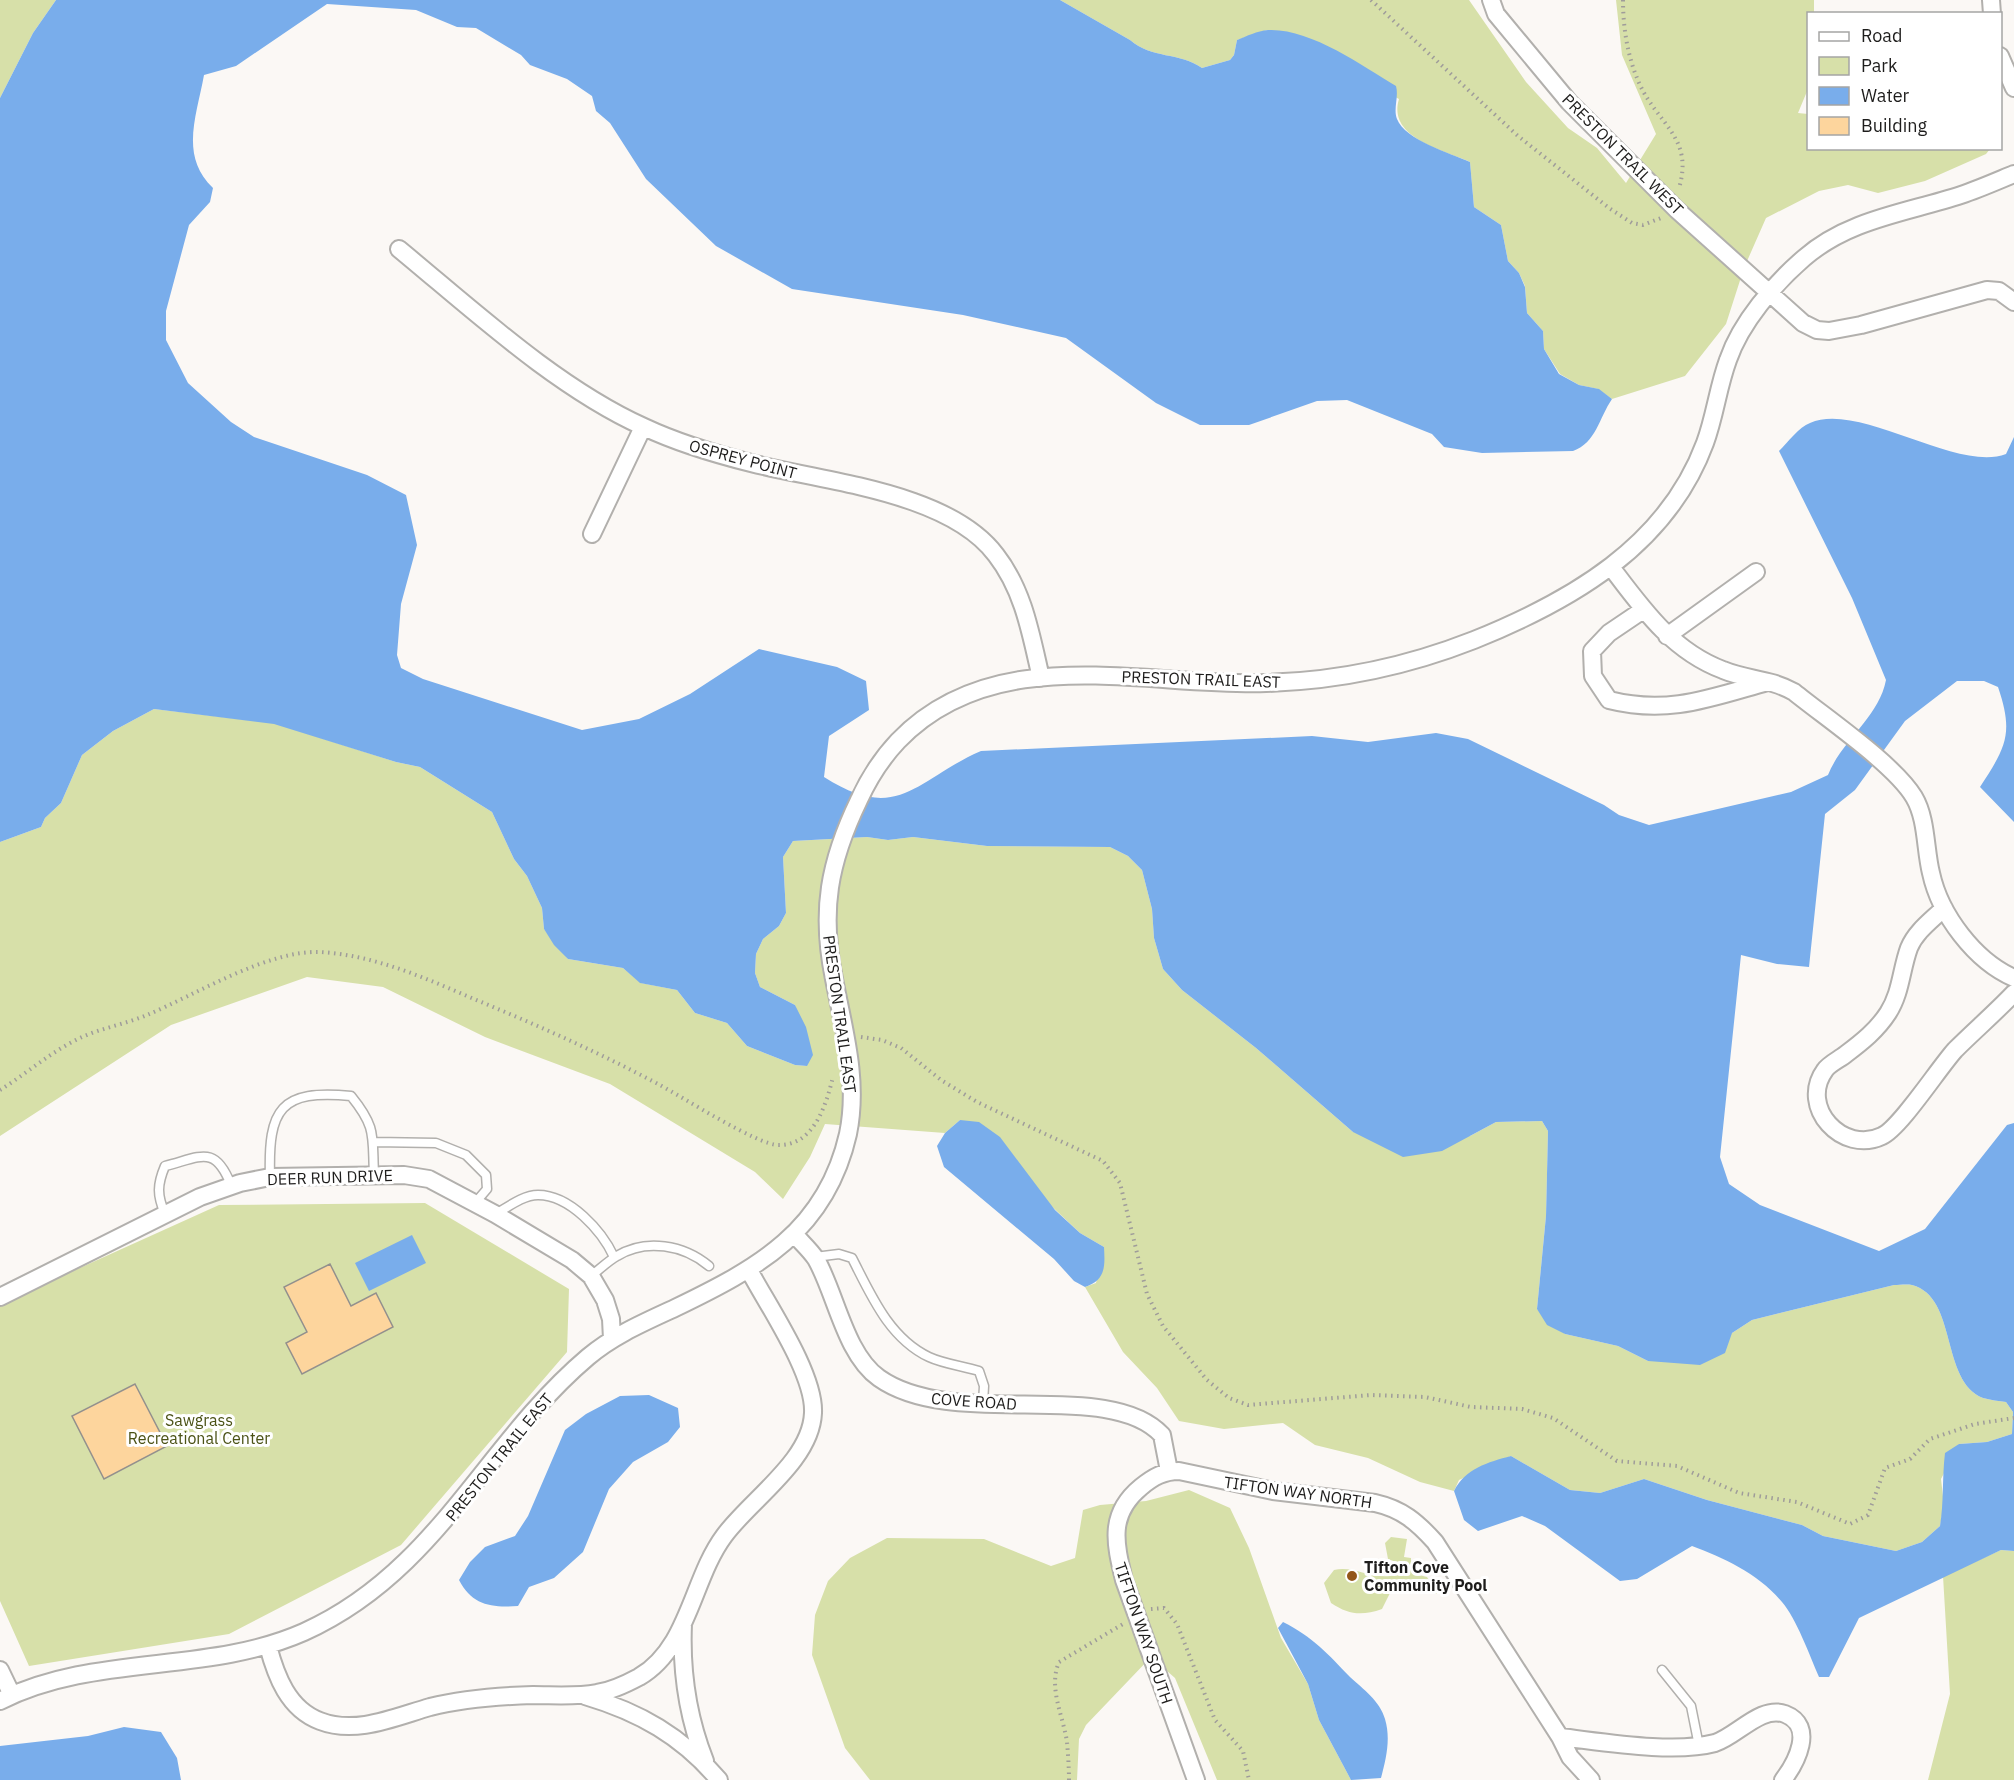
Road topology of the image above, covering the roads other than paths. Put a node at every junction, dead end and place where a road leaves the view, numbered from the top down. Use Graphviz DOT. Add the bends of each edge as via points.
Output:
graph roads {
  1 [pos="1491,0"];
  2 [pos="2002,58"];
  3 [pos="2014,88"];
  4 [pos="2014,174"];
  5 [pos="399,249"];
  6 [pos="1771,294"];
  7 [pos="2014,302"];
  8 [pos="643,427"];
  9 [pos="592,534"];
  10 [pos="1611,567"];
  11 [pos="1756,572"];
  12 [pos="1643,610"];
  13 [pos="1667,636"];
  14 [pos="1041,678"];
  15 [pos="1770,681"];
  16 [pos="1944,908"];
  17 [pos="2014,978"];
  18 [pos="2014,993"];
  19 [pos="375,1142"];
  20 [pos="374,1174"];
  21 [pos="270,1177"];
  22 [pos="231,1185"];
  23 [pos="475,1203"];
  24 [pos="165,1214"];
  25 [pos="495,1214"];
  26 [pos="795,1235"];
  27 [pos="614,1257"];
  28 [pos="815,1257"];
  29 [pos="709,1266"];
  30 [pos="749,1270"];
  31 [pos="591,1276"];
  32 [pos="0,1297"];
  33 [pos="612,1340"];
  34 [pos="983,1403"];
  35 [pos="1169,1471"];
  36 [pos="683,1624"];
  37 [pos="268,1646"];
  38 [pos="0,1670"];
  39 [pos="1662,1670"];
  40 [pos="580,1695"];
  41 [pos="6,1698"];
  42 [pos="1560,1737"];
  43 [pos="1699,1746"];
  44 [pos="708,1767"];
  45 [pos="719,1780"];
  46 [pos="1196,1780"];
  47 [pos="1591,1780"];
  48 [pos="1784,1780"];
  1 -- 6 [label="street, PRESTON TRAIL WEST" via="1496,14 1569,102 1677,210"];
  2 -- 3 [label="street"];
  4 -- 6 [label="street, PRESTON TRAIL EAST" via="1841,232 1812,251"];
  5 -- 8 [label="street, OSPREY POINT" via="568,384"];
  6 -- 7 [label="street, PRESTON TRAIL WEST" via="1803,323 1829,331 1987,291 1999,291"];
  6 -- 10 [label="street, PRESTON TRAIL EAST" via="1732,349 1705,444 1678,497 1653,528"];
  8 -- 9 [label="street"];
  8 -- 14 [label="street, OSPREY POINT" via="750,463 915,502 960,522 997,556 1014,585 1027,617"];
  10 -- 12 [label="street"];
  10 -- 14 [label="street, PRESTON TRAIL EAST" via="1532,616 1465,644 1360,673 1258,684 1084,675"];
  11 -- 13 [label="street"];
  12 -- 13 [label="street"];
  12 -- 15 [label="street" via="1609,633 1592,651 1593,676 1610,700 1637,707 1684,705"];
  13 -- 15 [label="street" via="1696,658 1723,670"];
  14 -- 26 [label="street, PRESTON TRAIL EAST" via="999,684 972,693 906,733 885,756 837,848 828,885 828,944 846,1035 852,1103 842,1158 816,1208"];
  15 -- 16 [label="street" via="1794,692 1902,780 1920,813 1931,876"];
  16 -- 17 [label="street" via="1976,950 2002,973"];
  16 -- 18 [label="street" via="1918,932 1899,990 1876,1029 1825,1069 1817,1097 1825,1122 1849,1139 1864,1141 1888,1133 1954,1052"];
  19 -- 20 [label="lane"];
  19 -- 21 [label="lane" via="368,1117 351,1096 323,1093 292,1100 276,1116 269,1143"];
  19 -- 23 [label="lane" via="436,1143 466,1155 486,1175 487,1189"];
  20 -- 21 [label="street, DEER RUN DRIVE"];
  20 -- 23 [label="street, DEER RUN DRIVE" via="429,1179"];
  21 -- 22 [label="street, DEER RUN DRIVE"];
  22 -- 24 [label="street, DEER RUN DRIVE"];
  22 -- 24 [label="lane" via="223,1166 213,1157 165,1166 158,1184"];
  23 -- 25 [label="street, DEER RUN DRIVE"];
  24 -- 32 [label="street, DEER RUN DRIVE"];
  25 -- 27 [label="lane" via="521,1199 539,1195 558,1201 591,1221 607,1240"];
  25 -- 31 [label="street, DEER RUN DRIVE" via="572,1260"];
  26 -- 28 [label="street, COVE ROAD"];
  26 -- 30 [label="street, PRESTON TRAIL EAST"];
  27 -- 29 [label="lane" via="658,1245 681,1249"];
  27 -- 31 [label="lane"];
  28 -- 34 [label="street, COVE ROAD" via="853,1345 877,1376 904,1392 924,1398"];
  28 -- 34 [label="lane" via="839,1254 852,1258 878,1307 901,1339 929,1357 979,1371 984,1386"];
  30 -- 33 [label="street, PRESTON TRAIL EAST"];
  30 -- 36 [label="street" via="805,1373 812,1393 813,1414 806,1440 785,1470 723,1537"];
  31 -- 33 [label="street, DEER RUN DRIVE" via="605,1300"];
  33 -- 37 [label="street, PRESTON TRAIL EAST" via="572,1371 532,1412 417,1553 341,1612"];
  34 -- 35 [label="street, COVE ROAD" via="1079,1407 1138,1417 1162,1435"];
  35 -- 42 [label="street, TIFTON WAY NORTH" via="1273,1491 1375,1503 1416,1521 1454,1570"];
  35 -- 46 [label="street, TIFTON WAY SOUTH" via="1149,1480 1119,1514 1117,1554"];
  36 -- 40 [label="street" via="667,1650 640,1676 616,1688"];
  36 -- 44 [label="street" via="686,1687 694,1729"];
  37 -- 40 [label="street" via="275,1672 288,1695 310,1716 339,1725 396,1719 455,1702"];
  37 -- 41 [label="street, PRESTON TRAIL EAST" via="201,1661 81,1673"];
  38 -- 41 [label="street"];
  39 -- 43 [label="lane" via="1690,1706"];
  40 -- 44 [label="street" via="650,1721"];
  42 -- 43 [label="street"];
  42 -- 47 [label="street, TIFTON WAY NORTH" via="1570,1757"];
  43 -- 48 [label="street" via="1727,1738 1766,1714 1786,1714 1800,1730 1801,1747 1796,1764"];
  44 -- 45 [label="street"];
}
